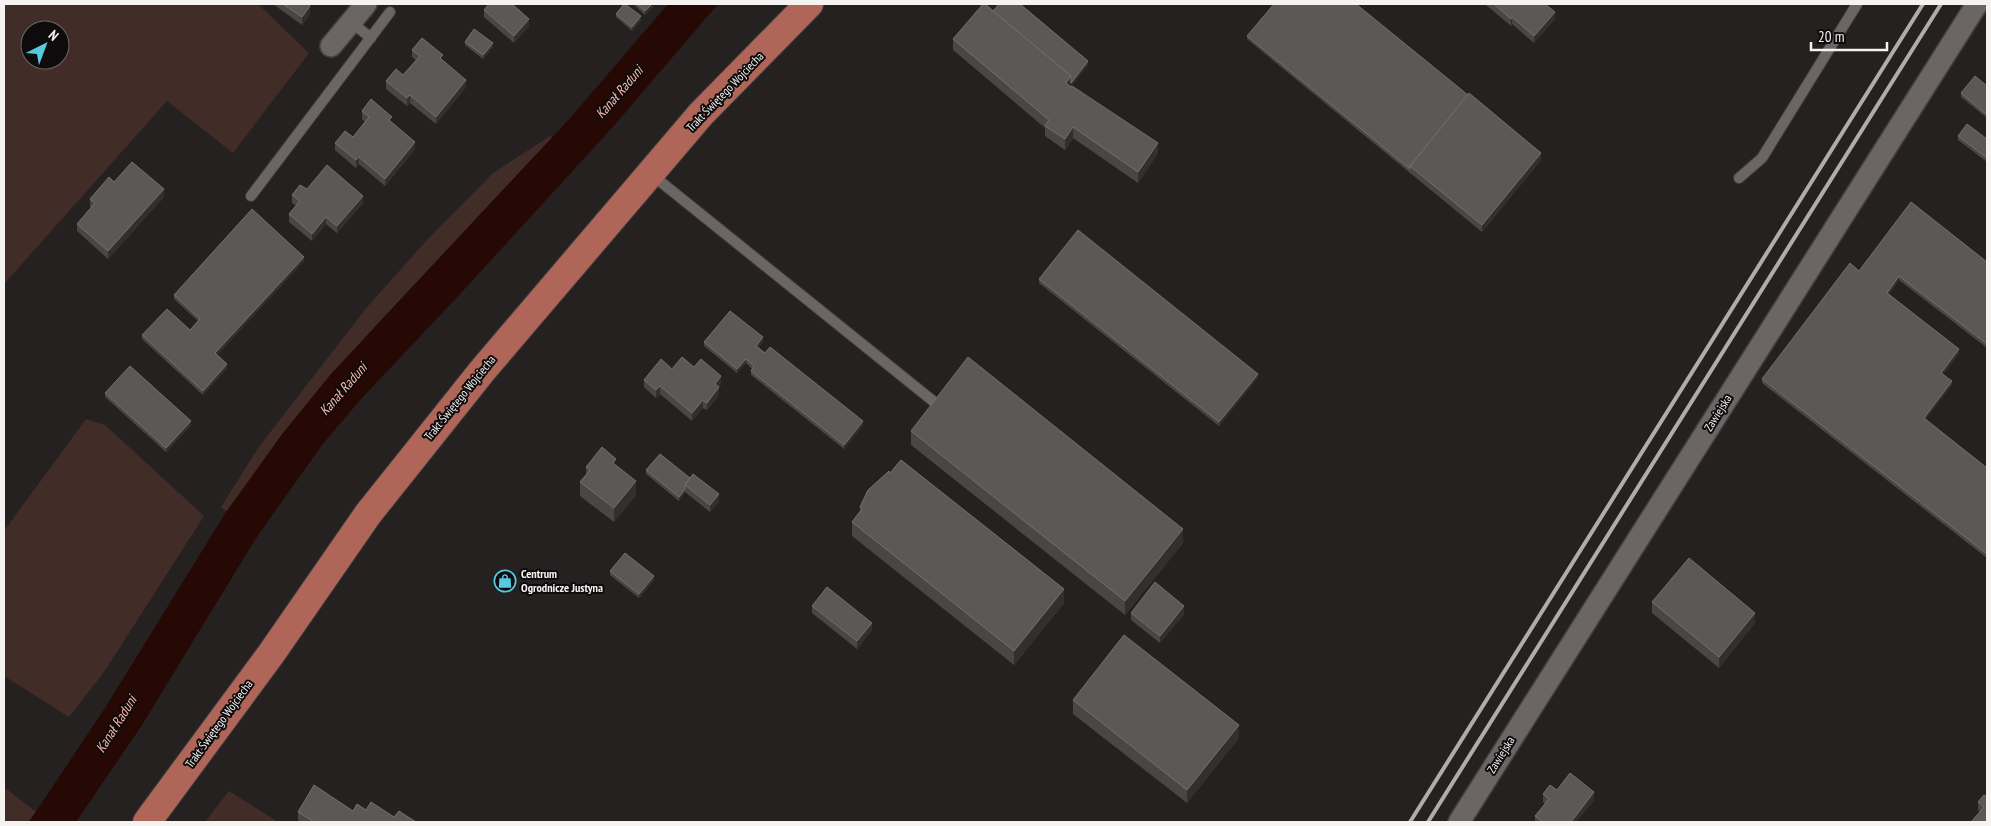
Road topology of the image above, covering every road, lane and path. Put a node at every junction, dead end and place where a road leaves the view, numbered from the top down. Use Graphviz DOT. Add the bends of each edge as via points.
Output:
graph roads {
  1 [pos="366,4"];
  2 [pos="809,4"];
  3 [pos="1857,4"];
  4 [pos="1977,4"];
  5 [pos="390,12"];
  6 [pos="351,22"];
  7 [pos="371,38"];
  8 [pos="331,46"];
  9 [pos="650,174"];
  10 [pos="1739,178"];
  11 [pos="251,196"];
  12 [pos="933,401"];
  13 [pos="148,822"];
  14 [pos="1459,822"];
  1 -- 6 [label="street"];
  2 -- 9 [label="main road, Trakt Świętego Wojciecha" via="702,114"];
  3 -- 10 [label="lane" via="1762,158"];
  4 -- 14 [label="street, Zawiejska"];
  5 -- 7 [label="lane"];
  6 -- 7 [label="lane"];
  6 -- 8 [label="street"];
  7 -- 11 [label="lane"];
  9 -- 12 [label="lane"];
  9 -- 13 [label="main road, Trakt Świętego Wojciecha" via="482,371 368,514"];
}
